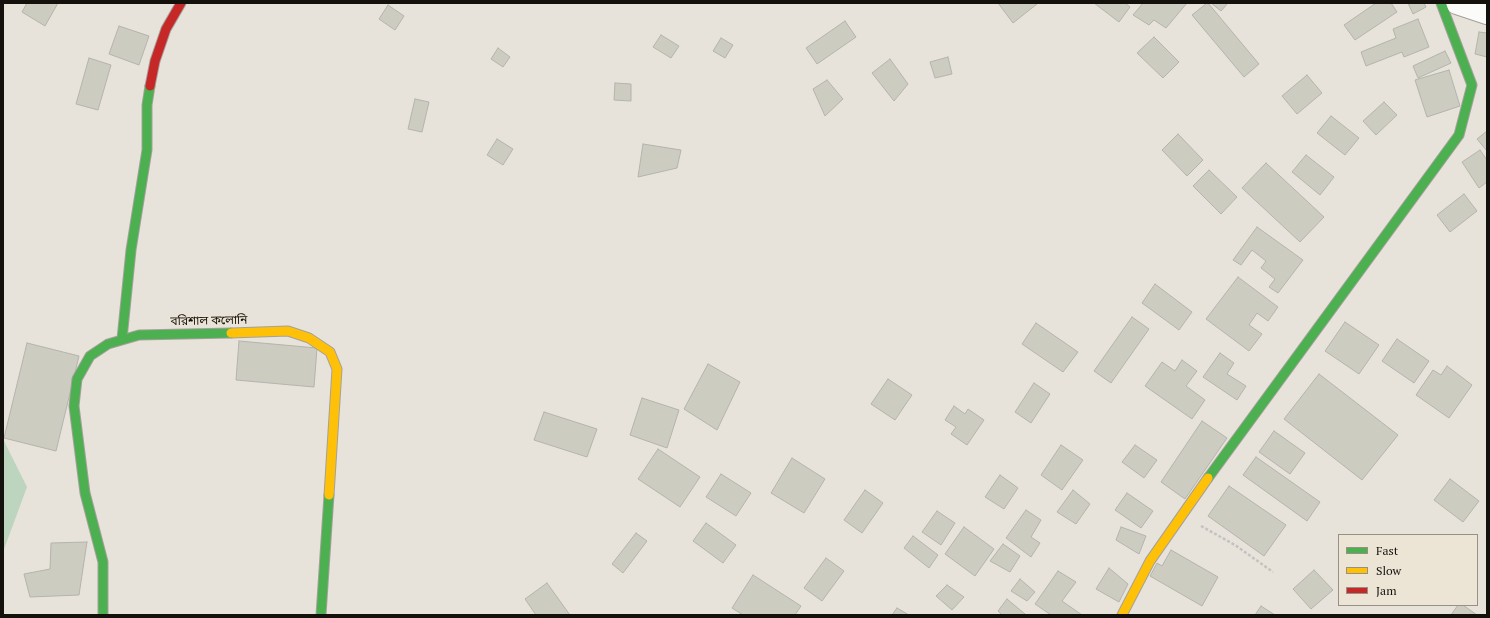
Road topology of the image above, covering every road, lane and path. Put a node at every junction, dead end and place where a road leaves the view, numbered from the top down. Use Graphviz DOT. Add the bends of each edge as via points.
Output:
graph roads {
  1 [pos="181,3"];
  2 [pos="1441,3"];
  3 [pos="1463,4"];
  4 [pos="1487,13"];
  5 [pos="122,340"];
  6 [pos="1181,514"];
  7 [pos="1273,572"];
  8 [pos="103,615"];
  9 [pos="321,615"];
  10 [pos="1122,615"];
  1 -- 5 [label="street" via="166,29 155,61 146,105 147,150 131,250"];
  2 -- 6 [label="street" via="1472,85 1459,135"];
  3 -- 4 [label="street"];
  5 -- 8 [label="street, বরিশাল কলোনি" via="108,344 90,356 77,379 74,406 85,493 104,562"];
  5 -- 9 [label="street, বরিশাল কলোনি" via="139,335 288,331 309,338 330,352 337,368"];
  6 -- 7 [label="path" via="1235,545"];
  6 -- 10 [label="street" via="1150,561"];
}
